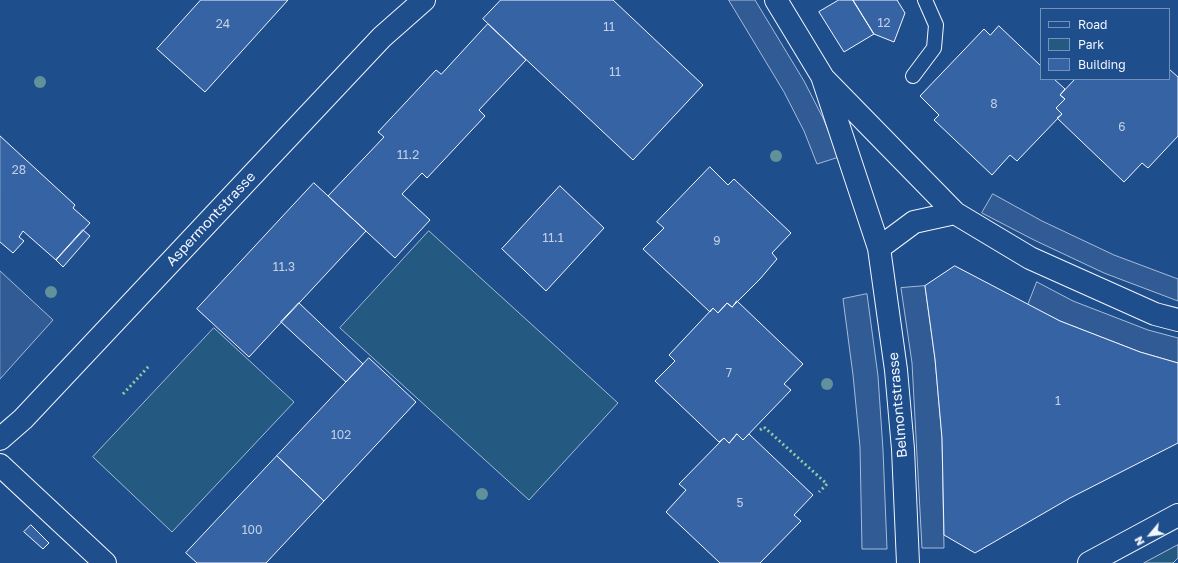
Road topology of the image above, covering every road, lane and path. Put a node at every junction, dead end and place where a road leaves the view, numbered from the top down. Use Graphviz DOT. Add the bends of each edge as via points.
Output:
graph roads {
  1 [pos="424,0"];
  2 [pos="776,0"];
  3 [pos="925,0"];
  4 [pos="822,76"];
  5 [pos="913,76"];
  6 [pos="956,213"];
  7 [pos="879,248"];
  8 [pos="1178,320"];
  9 [pos="0,439"];
  10 [pos="0,464"];
  11 [pos="1178,516"];
  12 [pos="105,563"];
  13 [pos="908,563"];
  14 [pos="1089,563"];
  1 -- 9 [label="street, Aspermontstrasse" via="382,37 23,419"];
  2 -- 4 [label="street, Belmontstrasse"];
  3 -- 5 [label="lane" via="936,25 934,48"];
  4 -- 6 [label="street, Belmontstrasse"];
  4 -- 7 [label="street, Belmontstrasse"];
  6 -- 7 [label="street" via="914,222"];
  6 -- 8 [label="street, Belmontstrasse" via="1030,258 1155,314"];
  7 -- 13 [label="street, Belmontstrasse" via="896,370 903,449"];
  10 -- 12 [label="street"];
  11 -- 14 [label="street"];
}
